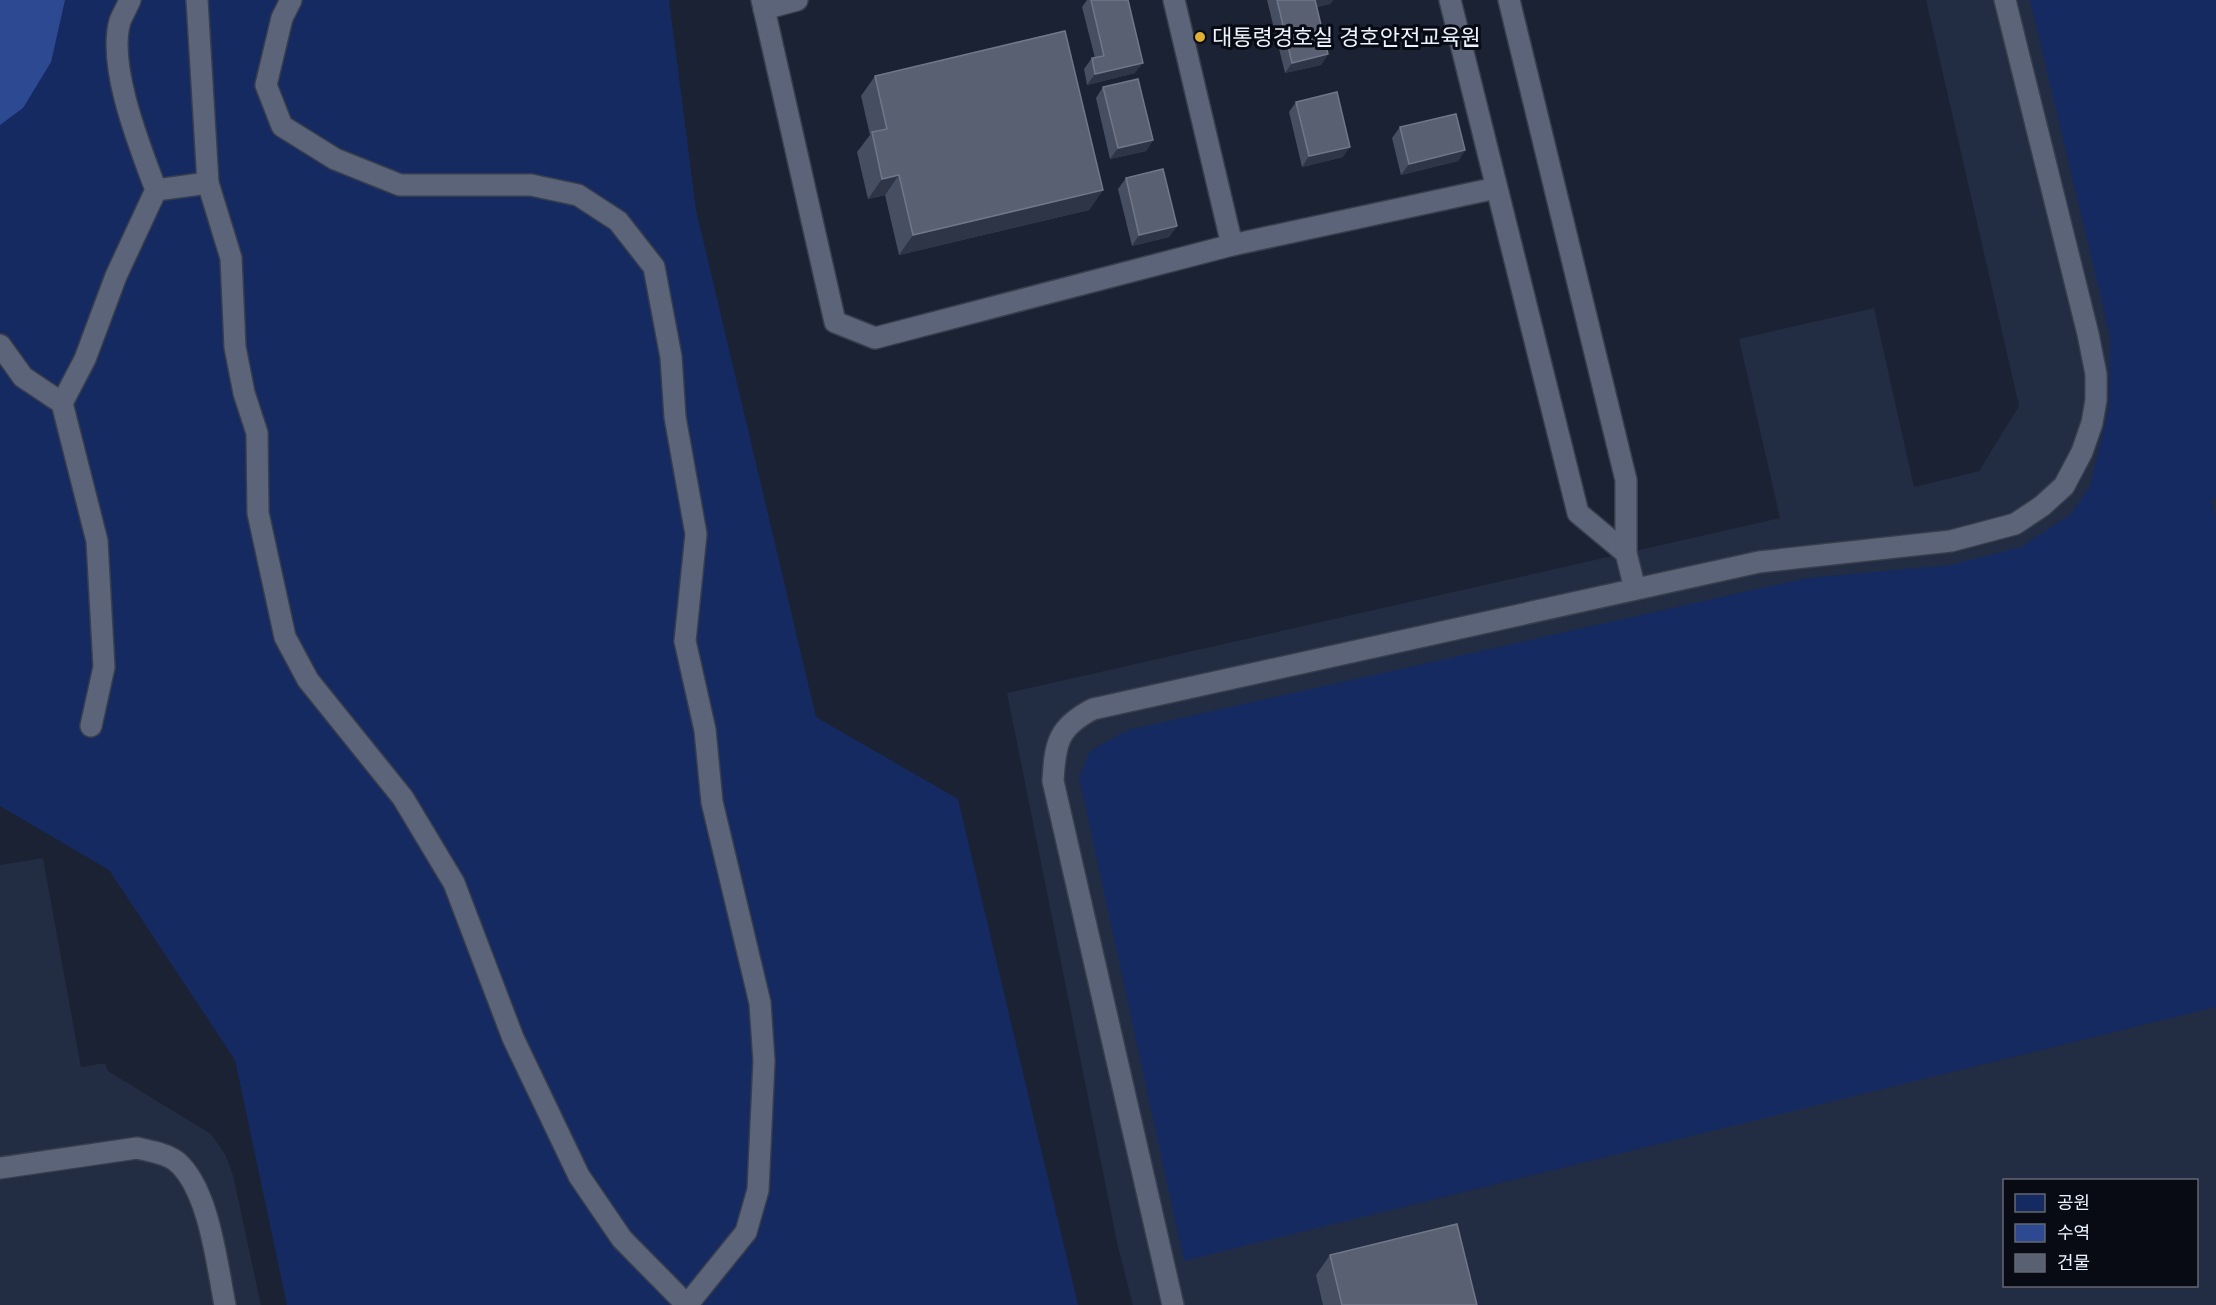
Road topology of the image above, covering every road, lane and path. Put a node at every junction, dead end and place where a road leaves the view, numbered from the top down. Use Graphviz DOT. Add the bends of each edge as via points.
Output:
graph roads {
  1 [pos="130,0"];
  2 [pos="197,0"];
  3 [pos="291,0"];
  4 [pos="797,0"];
  5 [pos="1174,0"];
  6 [pos="1450,0"];
  7 [pos="1509,0"];
  8 [pos="2005,0"];
  9 [pos="763,5"];
  10 [pos="207,183"];
  11 [pos="1496,188"];
  12 [pos="156,190"];
  13 [pos="1232,245"];
  14 [pos="0,345"];
  15 [pos="62,403"];
  16 [pos="1626,552"];
  17 [pos="1635,589"];
  18 [pos="92,726"];
  19 [pos="0,1168"];
  20 [pos="225,1305"];
  21 [pos="687,1305"];
  22 [pos="1173,1305"];
  1 -- 12 [label="lane" via="120,21 117,52 130,118"];
  2 -- 10 [label="lane"];
  3 -- 21 [label="lane" via="282,18 266,85 282,126 335,159 400,185 531,185 578,195 618,221 654,267 696,534 685,641 705,730 712,802 760,1003 764,1061 758,1190 746,1232"];
  4 -- 9 [label="lane"];
  5 -- 13 [label="lane"];
  6 -- 11 [label="lane"];
  7 -- 16 [label="lane" via="1626,480"];
  8 -- 17 [label="lane" via="2096,374 2092,423 2082,453 2064,486 2015,524 1951,541 1759,562"];
  9 -- 13 [label="lane" via="835,322 875,338"];
  10 -- 12 [label="lane"];
  10 -- 21 [label="lane" via="231,258 235,347 257,432 258,513 285,638 308,680 402,798 454,883 513,1038 579,1176 622,1239"];
  11 -- 13 [label="lane"];
  11 -- 16 [label="lane" via="1578,513"];
  12 -- 15 [label="lane" via="116,276 85,359"];
  14 -- 15 [label="lane" via="23,377"];
  15 -- 18 [label="lane" via="97,541 104,667"];
  16 -- 17 [label="lane"];
  17 -- 22 [label="lane" via="1093,709 1075,718 1062,732 1054,754 1053,781"];
  19 -- 20 [label="lane" via="136,1148 175,1160 187,1172 206,1214"];
}
